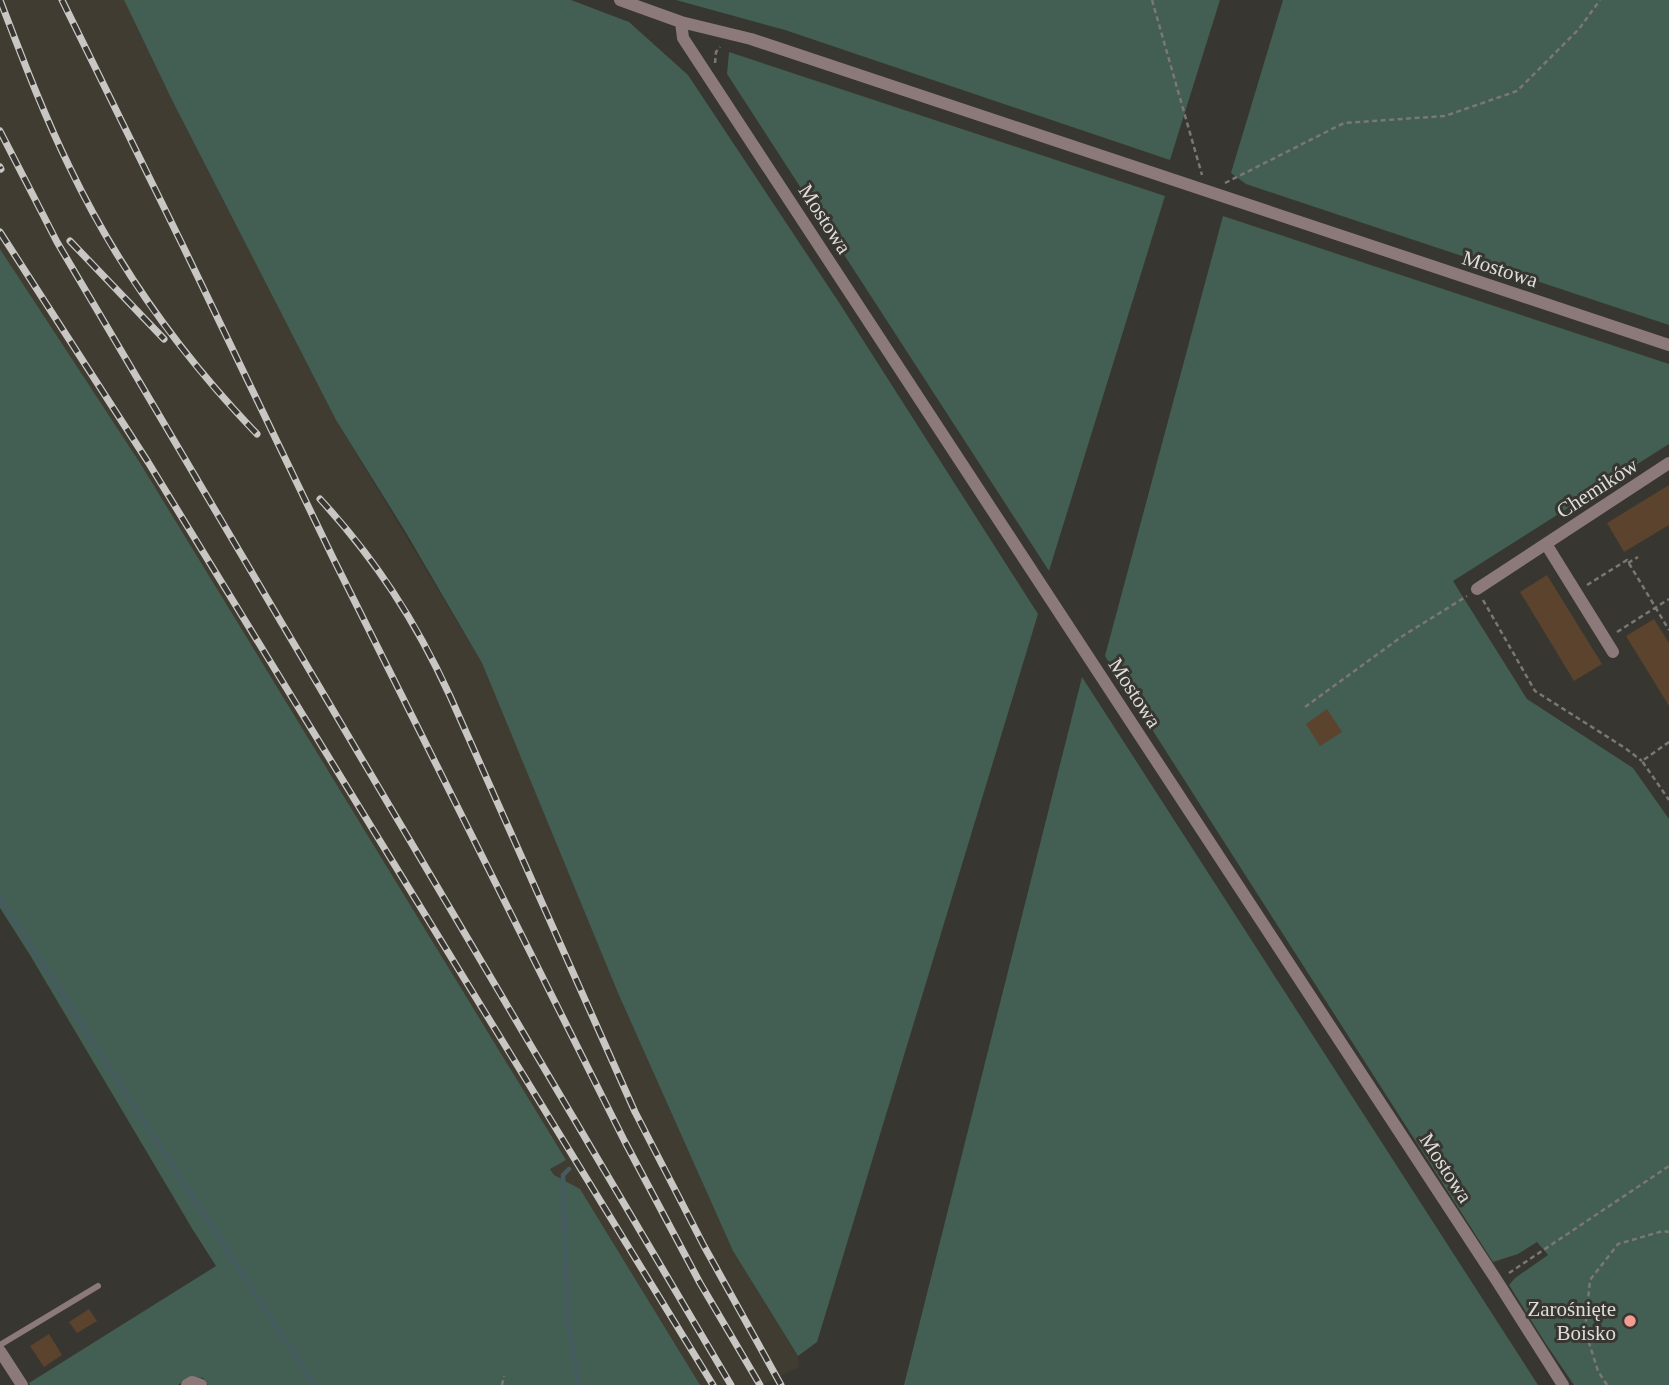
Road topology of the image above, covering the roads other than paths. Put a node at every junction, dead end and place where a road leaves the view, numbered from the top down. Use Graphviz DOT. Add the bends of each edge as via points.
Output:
graph roads {
  1 [pos="620,0"];
  2 [pos="681,22"];
  3 [pos="1669,345"];
  4 [pos="1669,463"];
  5 [pos="1546,544"];
  6 [pos="1476,589"];
  7 [pos="1614,652"];
  8 [pos="98,1286"];
  9 [pos="0,1345"];
  10 [pos="0,1351"];
  11 [pos="22,1385"];
  12 [pos="187,1385"];
  13 [pos="201,1385"];
  14 [pos="1563,1385"];
  1 -- 2 [label="street, Mostowa"];
  2 -- 3 [label="street, Mostowa" via="751,39"];
  2 -- 14 [label="street, Mostowa" via="683,38"];
  4 -- 5 [label="street, Chemików"];
  5 -- 6 [label="street, Chemików"];
  5 -- 7 [label="street, Chemików"];
  8 -- 9 [label="lane"];
  10 -- 11 [label="street"];
  12 -- 13 [label="street"];
}
